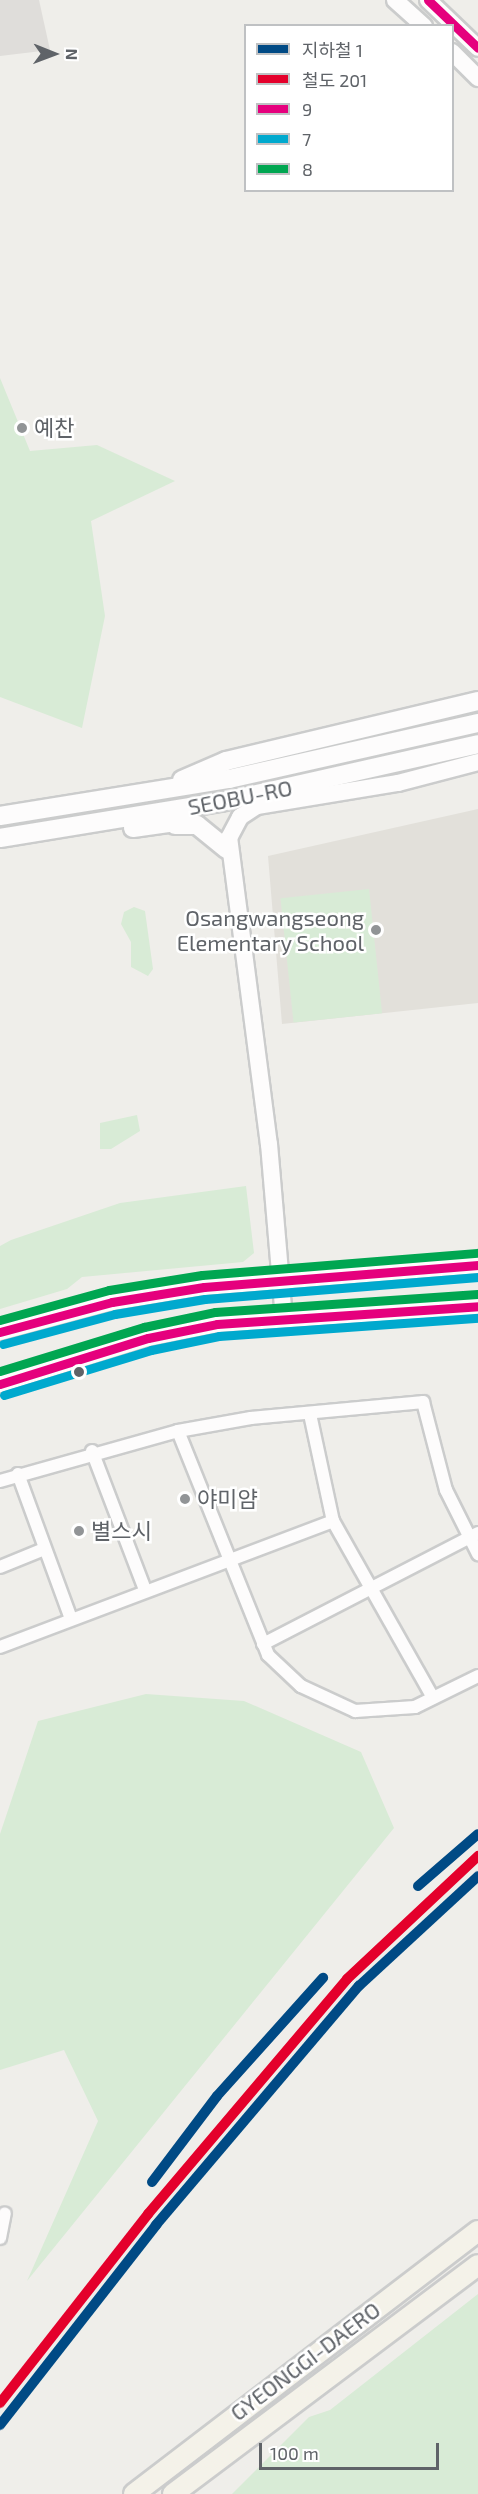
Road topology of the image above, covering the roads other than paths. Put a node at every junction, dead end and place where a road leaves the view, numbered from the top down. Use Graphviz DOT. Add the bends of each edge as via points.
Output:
graph roads {
  1 [pos="395,0"];
  2 [pos="428,0"];
  3 [pos="422,24"];
  4 [pos="453,24"];
  5 [pos="454,25"];
  6 [pos="478,48"];
  7 [pos="454,53"];
  8 [pos="478,78"];
  9 [pos="478,701"];
  10 [pos="478,723"];
  11 [pos="478,744"];
  12 [pos="478,762"];
  13 [pos="149,794"];
  14 [pos="257,806"];
  15 [pos="0,816"];
  16 [pos="158,826"];
  17 [pos="32,834"];
  18 [pos="0,838"];
  19 [pos="227,849"];
  20 [pos="478,1264"];
  21 [pos="282,1280"];
  22 [pos="478,1306"];
  23 [pos="284,1319"];
  24 [pos="0,1332"];
  25 [pos="0,1384"];
  26 [pos="310,1414"];
  27 [pos="177,1431"];
  28 [pos="92,1451"];
  29 [pos="18,1474"];
  30 [pos="0,1481"];
  31 [pos="333,1521"];
  32 [pos="474,1535"];
  33 [pos="44,1549"];
  34 [pos="478,1554"];
  35 [pos="227,1559"];
  36 [pos="0,1567"];
  37 [pos="145,1590"];
  38 [pos="372,1593"];
  39 [pos="71,1619"];
  40 [pos="263,1644"];
  41 [pos="0,1647"];
  42 [pos="478,1676"];
  43 [pos="433,1698"];
  44 [pos="4,2212"];
  45 [pos="478,2231"];
  46 [pos="0,2238"];
  47 [pos="478,2265"];
  48 [pos="134,2494"];
  49 [pos="173,2494"];
  1 -- 3 [label="street"];
  2 -- 4 [label="street"];
  5 -- 6 [label="street"];
  7 -- 8 [label="street"];
  9 -- 13 [label="main road" via="226,761"];
  10 -- 13 [label="main road, SEOBU-RO"];
  11 -- 17 [label="main road, SEOBU-RO" via="292,788"];
  12 -- 14 [label="street" via="398,783"];
  13 -- 15 [label="main road, SEOBU-RO"];
  14 -- 16 [label="main road"];
  14 -- 19 [label="street" via="234,825"];
  16 -- 17 [label="main road"];
  16 -- 19 [label="main road" via="197,825"];
  17 -- 18 [label="main road, SEOBU-RO"];
  19 -- 21 [label="street"];
  20 -- 21 [label="street"];
  21 -- 23 [label="street"];
  21 -- 24 [label="street" via="112,1302"];
  22 -- 23 [label="street"];
  23 -- 25 [label="street" via="217,1324 148,1338"];
  26 -- 27 [label="street"];
  26 -- 31 [label="street"];
  26 -- 32 [label="street" via="423,1402 446,1490"];
  27 -- 28 [label="street"];
  27 -- 35 [label="street"];
  28 -- 29 [label="street"];
  28 -- 37 [label="street"];
  29 -- 30 [label="street"];
  29 -- 33 [label="street"];
  31 -- 35 [label="street"];
  31 -- 38 [label="street"];
  32 -- 34 [label="street"];
  32 -- 38 [label="street"];
  33 -- 36 [label="street"];
  33 -- 39 [label="street"];
  35 -- 37 [label="street"];
  35 -- 40 [label="street"];
  37 -- 39 [label="street"];
  38 -- 40 [label="street"];
  38 -- 43 [label="street"];
  39 -- 41 [label="street"];
  40 -- 43 [label="street" via="301,1686 355,1711 415,1707"];
  42 -- 43 [label="street"];
  44 -- 46 [label="street"];
  45 -- 48 [label="main road, GYEONGGI-DAERO" via="321,2346"];
  47 -- 49 [label="main road, GYEONGGI-DAERO"];
}
